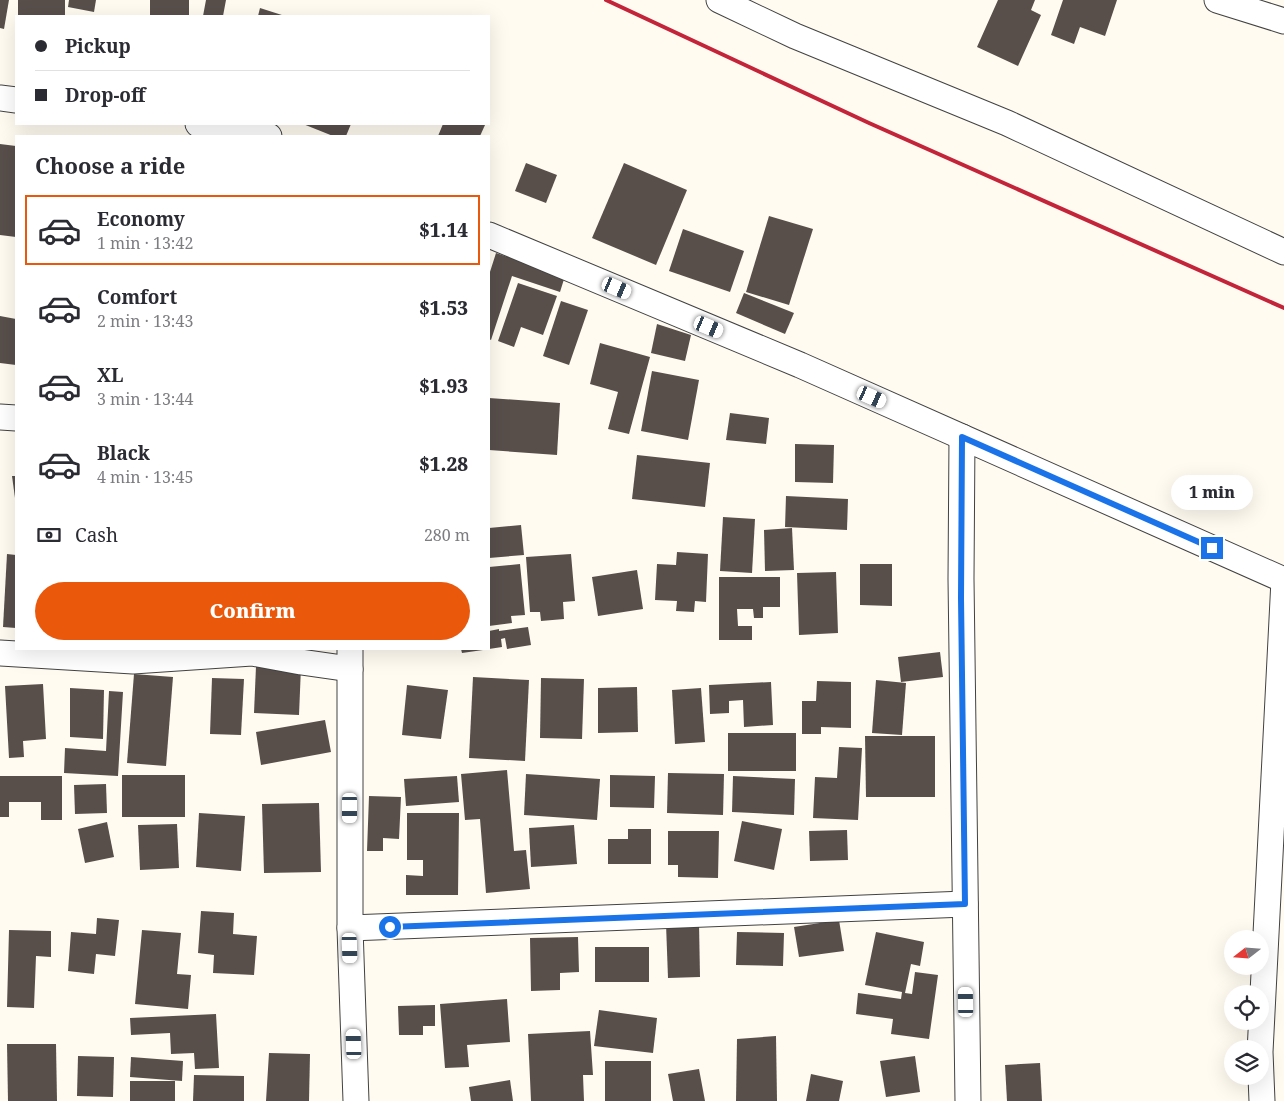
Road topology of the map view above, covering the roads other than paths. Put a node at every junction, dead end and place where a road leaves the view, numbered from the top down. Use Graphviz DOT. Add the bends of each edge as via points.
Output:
graph roads {
  1 [pos="719,0"];
  2 [pos="1217,0"];
  3 [pos="1284,21"];
  4 [pos="0,98"];
  5 [pos="15,100"];
  6 [pos="204,125"];
  7 [pos="263,135"];
  8 [pos="490,235"];
  9 [pos="1284,252"];
  10 [pos="0,417"];
  11 [pos="15,418"];
  12 [pos="962,437"];
  13 [pos="1284,580"];
  14 [pos="0,653"];
  15 [pos="350,659"];
  16 [pos="965,904"];
  17 [pos="350,928"];
  18 [pos="356,1101"];
  19 [pos="968,1101"];
  20 [pos="1262,1101"];
  1 -- 9 [label="street" via="795,36 1006,122"];
  2 -- 3 [label="street"];
  4 -- 5 [label="street"];
  6 -- 7 [label="street"];
  8 -- 12 [label="street" via="800,365"];
  10 -- 11 [label="street"];
  12 -- 13 [label="street"];
  12 -- 16 [label="street"];
  13 -- 20 [label="street" via="1261,1042"];
  14 -- 15 [label="street" via="134,661 252,652 301,662"];
  15 -- 17 [label="street"];
  16 -- 17 [label="street"];
  16 -- 19 [label="street"];
  17 -- 18 [label="street"];
}
